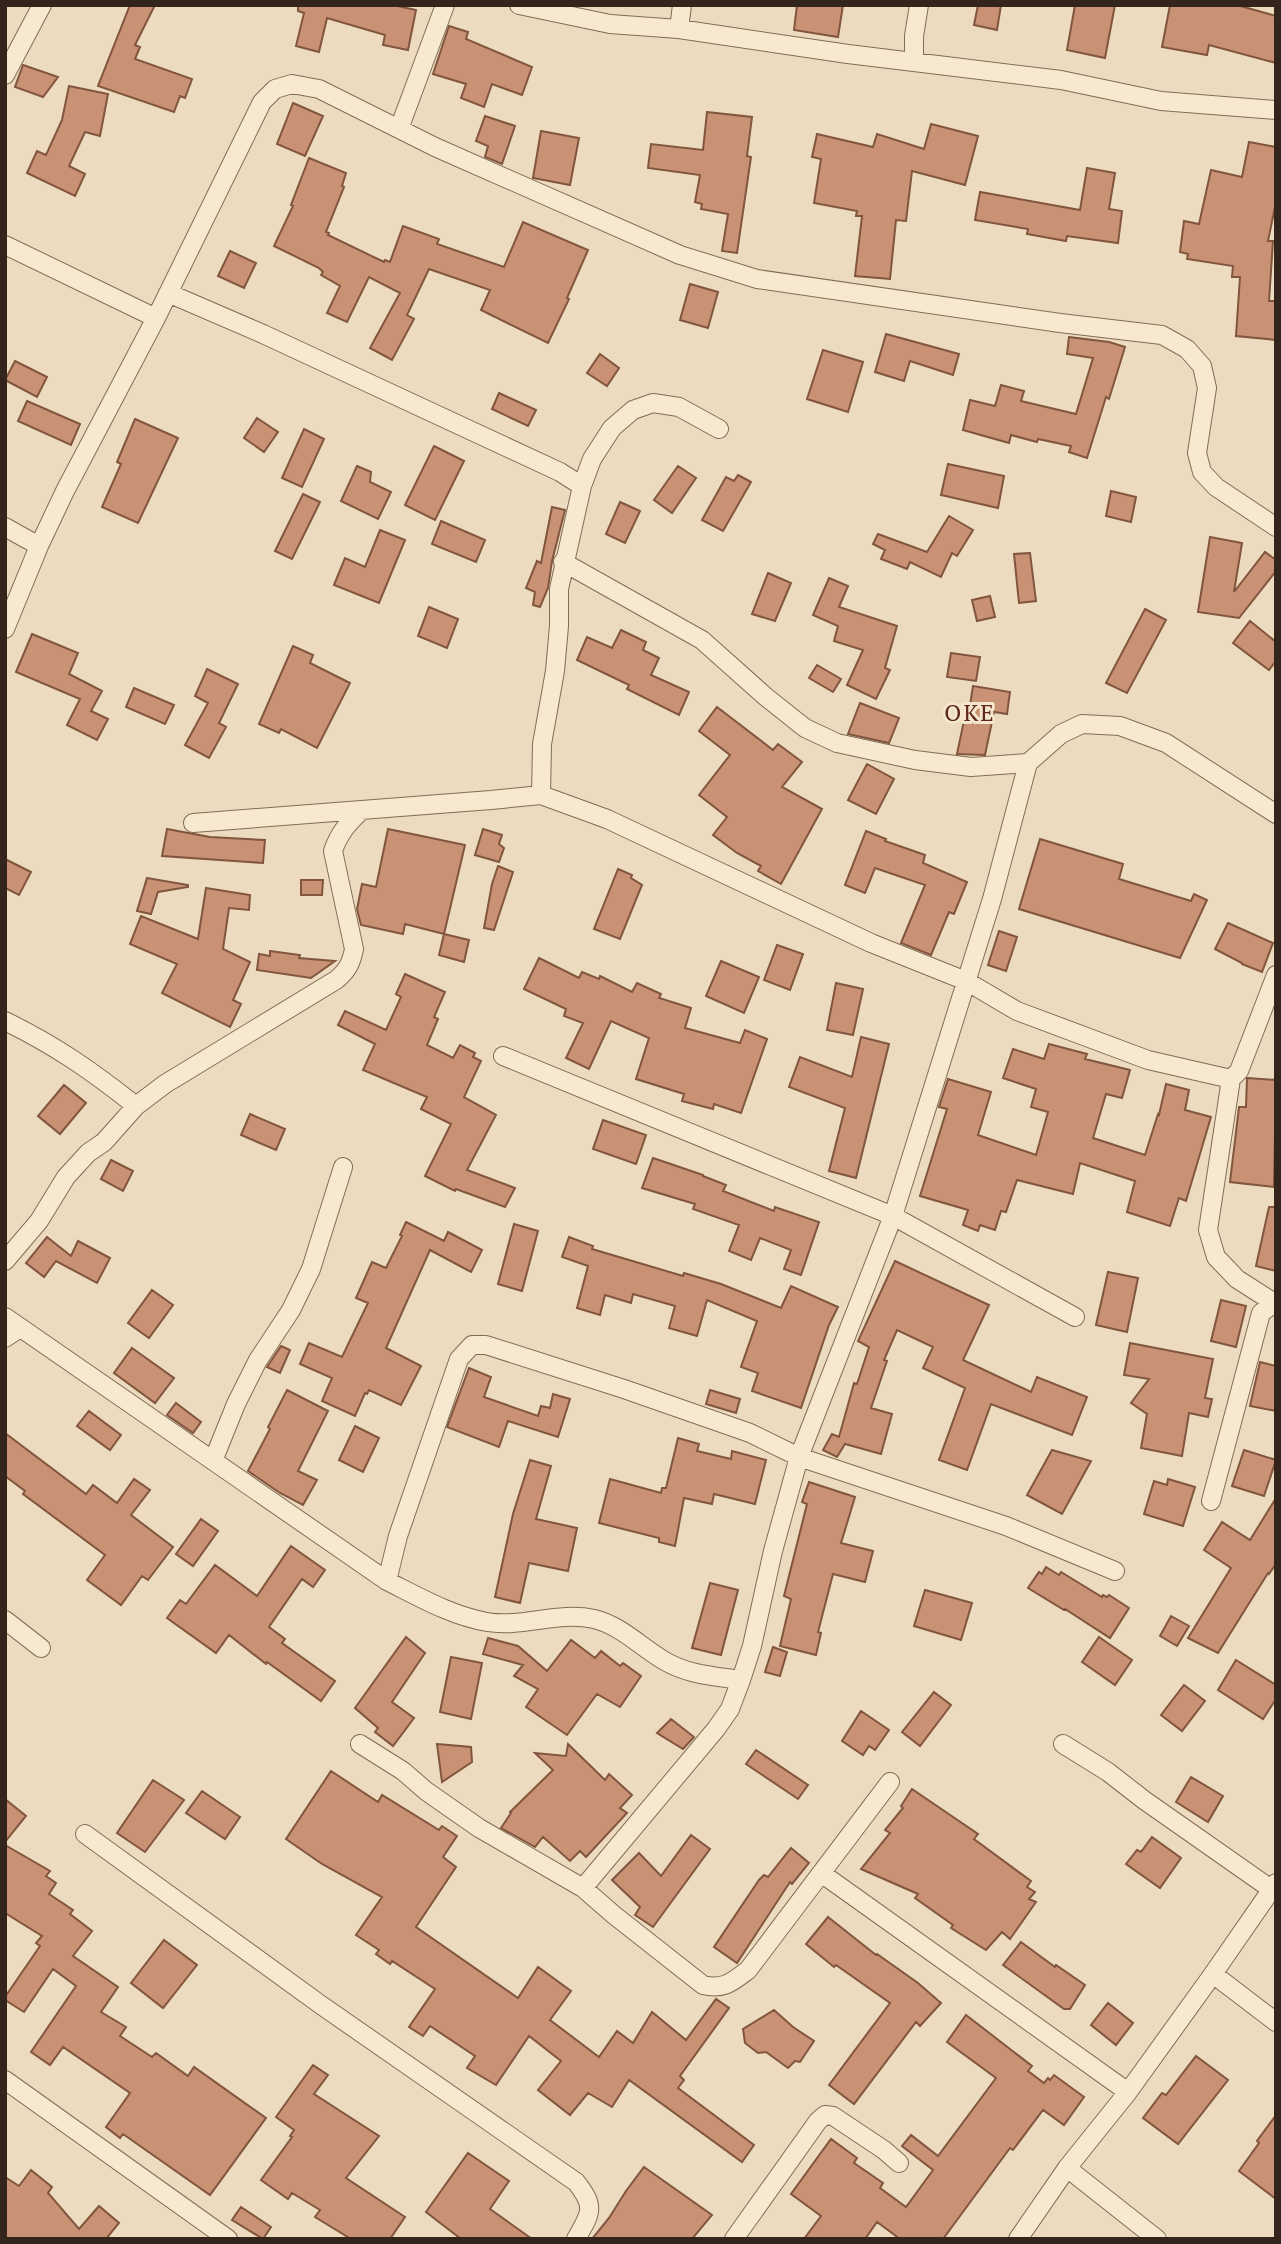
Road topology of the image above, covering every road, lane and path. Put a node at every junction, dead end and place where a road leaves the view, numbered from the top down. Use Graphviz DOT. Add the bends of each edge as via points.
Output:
graph roads {
  1 [pos="42,5"];
  2 [pos="445,5"];
  3 [pos="520,5"];
  4 [pos="682,5"];
  5 [pos="919,5"];
  6 [pos="679,29"];
  7 [pos="914,61"];
  8 [pos="5,75"];
  9 [pos="1276,110"];
  10 [pos="399,129"];
  11 [pos="5,245"];
  12 [pos="168,293"];
  13 [pos="156,318"];
  14 [pos="719,429"];
  15 [pos="582,486"];
  16 [pos="5,527"];
  17 [pos="1276,527"];
  18 [pos="38,546"];
  19 [pos="563,562"];
  20 [pos="5,629"];
  21 [pos="1028,763"];
  22 [pos="541,795"];
  23 [pos="362,810"];
  24 [pos="1276,814"];
  25 [pos="193,823"];
  26 [pos="1276,975"];
  27 [pos="966,981"];
  28 [pos="5,1021"];
  29 [pos="503,1056"];
  30 [pos="1231,1079"];
  31 [pos="136,1106"];
  32 [pos="343,1167"];
  33 [pos="893,1216"];
  34 [pos="5,1261"];
  35 [pos="1275,1302"];
  36 [pos="5,1317"];
  37 [pos="1075,1317"];
  38 [pos="13,1333"];
  39 [pos="799,1457"];
  40 [pos="214,1461"];
  41 [pos="1210,1501"];
  42 [pos="1115,1571"];
  43 [pos="387,1581"];
  44 [pos="5,1620"];
  45 [pos="41,1648"];
  46 [pos="741,1680"];
  47 [pos="360,1744"];
  48 [pos="1063,1744"];
  49 [pos="890,1782"];
  50 [pos="85,1834"];
  51 [pos="821,1873"];
  52 [pos="1274,1886"];
  53 [pos="583,1888"];
  54 [pos="1213,1974"];
  55 [pos="1276,2022"];
  56 [pos="5,2080"];
  57 [pos="1128,2092"];
  58 [pos="899,2163"];
  59 [pos="1068,2168"];
  60 [pos="206,2233"];
  61 [pos="228,2239"];
  62 [pos="576,2239"];
  63 [pos="734,2239"];
  64 [pos="1018,2239"];
  65 [pos="1157,2239"];
  1 -- 8 [label="street"];
  2 -- 10 [label="street"];
  3 -- 6 [label="street" via="610,24"];
  4 -- 6 [label="street"];
  5 -- 7 [label="street"];
  6 -- 7 [label="street"];
  7 -- 9 [label="street" via="1061,80 1161,101"];
  10 -- 12 [label="street" via="319,89 292,84 275,89 262,102"];
  10 -- 17 [label="street" via="680,255 757,279 1162,335 1187,349 1202,366 1207,388 1197,453 1202,472 1216,487"];
  11 -- 13 [label="street"];
  12 -- 13 [label="street"];
  12 -- 15 [label="street" via="560,471"];
  13 -- 18 [label="street"];
  14 -- 15 [label="street" via="679,407 653,402 633,410 612,428 592,459"];
  15 -- 19 [label="street"];
  16 -- 18 [label="street"];
  18 -- 20 [label="street"];
  19 -- 21 [label="street" via="702,640 805,728 837,743 971,767"];
  19 -- 22 [label="street" via="555,671 542,744"];
  21 -- 24 [label="street" via="1061,734 1082,724 1120,726 1166,743"];
  21 -- 27 [label="street"];
  22 -- 23 [label="street"];
  22 -- 27 [label="street" via="607,819 871,943"];
  23 -- 25 [label="street"];
  23 -- 31 [label="street" via="345,825 333,851 354,949 346,972"];
  26 -- 30 [label="street"];
  27 -- 30 [label="street" via="1017,1011 1148,1060"];
  27 -- 33 [label="street"];
  28 -- 31 [label="street" via="86,1066"];
  29 -- 33 [label="street"];
  30 -- 35 [label="street" via="1208,1230 1216,1257 1237,1279"];
  31 -- 34 [label="street" via="66,1177 39,1221"];
  32 -- 40 [label="street" via="311,1269 258,1360"];
  33 -- 37 [label="street"];
  33 -- 39 [label="street"];
  35 -- 41 [label="street" via="1261,1313"];
  36 -- 38 [label="street"];
  38 -- 40 [label="street"];
  39 -- 42 [label="street" via="1006,1526"];
  39 -- 43 [label="street" via="750,1433 624,1389 486,1345 472,1345 459,1359"];
  39 -- 46 [label="street"];
  40 -- 43 [label="street"];
  43 -- 46 [label="street" via="445,1609 488,1622 558,1616 595,1619 665,1662 694,1674"];
  44 -- 45 [label="street"];
  46 -- 53 [label="street" via="716,1729"];
  47 -- 53 [label="street" via="480,1828"];
  48 -- 52 [label="street"];
  49 -- 51 [label="street"];
  50 -- 62 [label="street" via="576,2182 589,2198 590,2215"];
  51 -- 53 [label="street" via="747,1970 716,1988 704,1985"];
  51 -- 57 [label="street"];
  52 -- 54 [label="street"];
  54 -- 55 [label="street"];
  54 -- 57 [label="street"];
  56 -- 60 [label="street"];
  57 -- 59 [label="street"];
  58 -- 63 [label="street" via="834,2116 825,2115"];
  59 -- 64 [label="street"];
  59 -- 65 [label="street"];
  60 -- 61 [label="street"];
}
